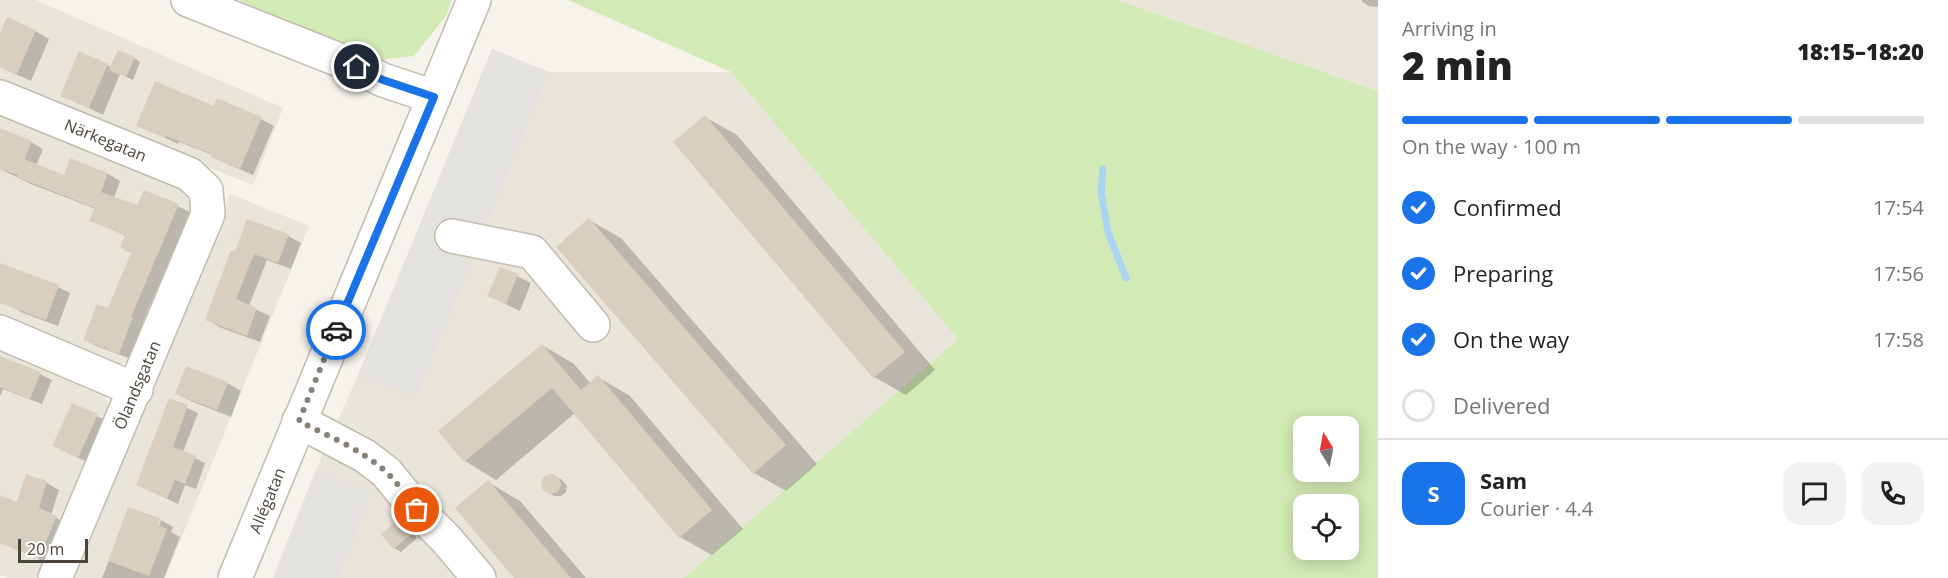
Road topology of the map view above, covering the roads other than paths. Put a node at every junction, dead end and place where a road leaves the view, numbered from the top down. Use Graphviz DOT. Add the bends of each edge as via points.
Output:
graph roads {
  1 [pos="189,0"];
  2 [pos="474,0"];
  3 [pos="434,97"];
  4 [pos="0,98"];
  5 [pos="206,190"];
  6 [pos="453,236"];
  7 [pos="0,332"];
  8 [pos="591,334"];
  9 [pos="136,390"];
  10 [pos="299,421"];
  11 [pos="446,539"];
  12 [pos="55,578"];
  13 [pos="235,578"];
  14 [pos="462,578"];
  15 [pos="479,578"];
  1 -- 3 [label="street"];
  2 -- 3 [label="street, Allégatan"];
  3 -- 10 [label="street, Allégatan"];
  4 -- 5 [label="street, Närkegatan" via="189,174"];
  5 -- 9 [label="street, Ölandsgatan" via="208,214"];
  6 -- 8 [label="street" via="532,252"];
  7 -- 9 [label="street"];
  9 -- 12 [label="street, Ölandsgatan"];
  10 -- 11 [label="street" via="365,456 386,472"];
  10 -- 13 [label="street, Allégatan"];
  11 -- 14 [label="street" via="449,559"];
  11 -- 15 [label="street"];
}
